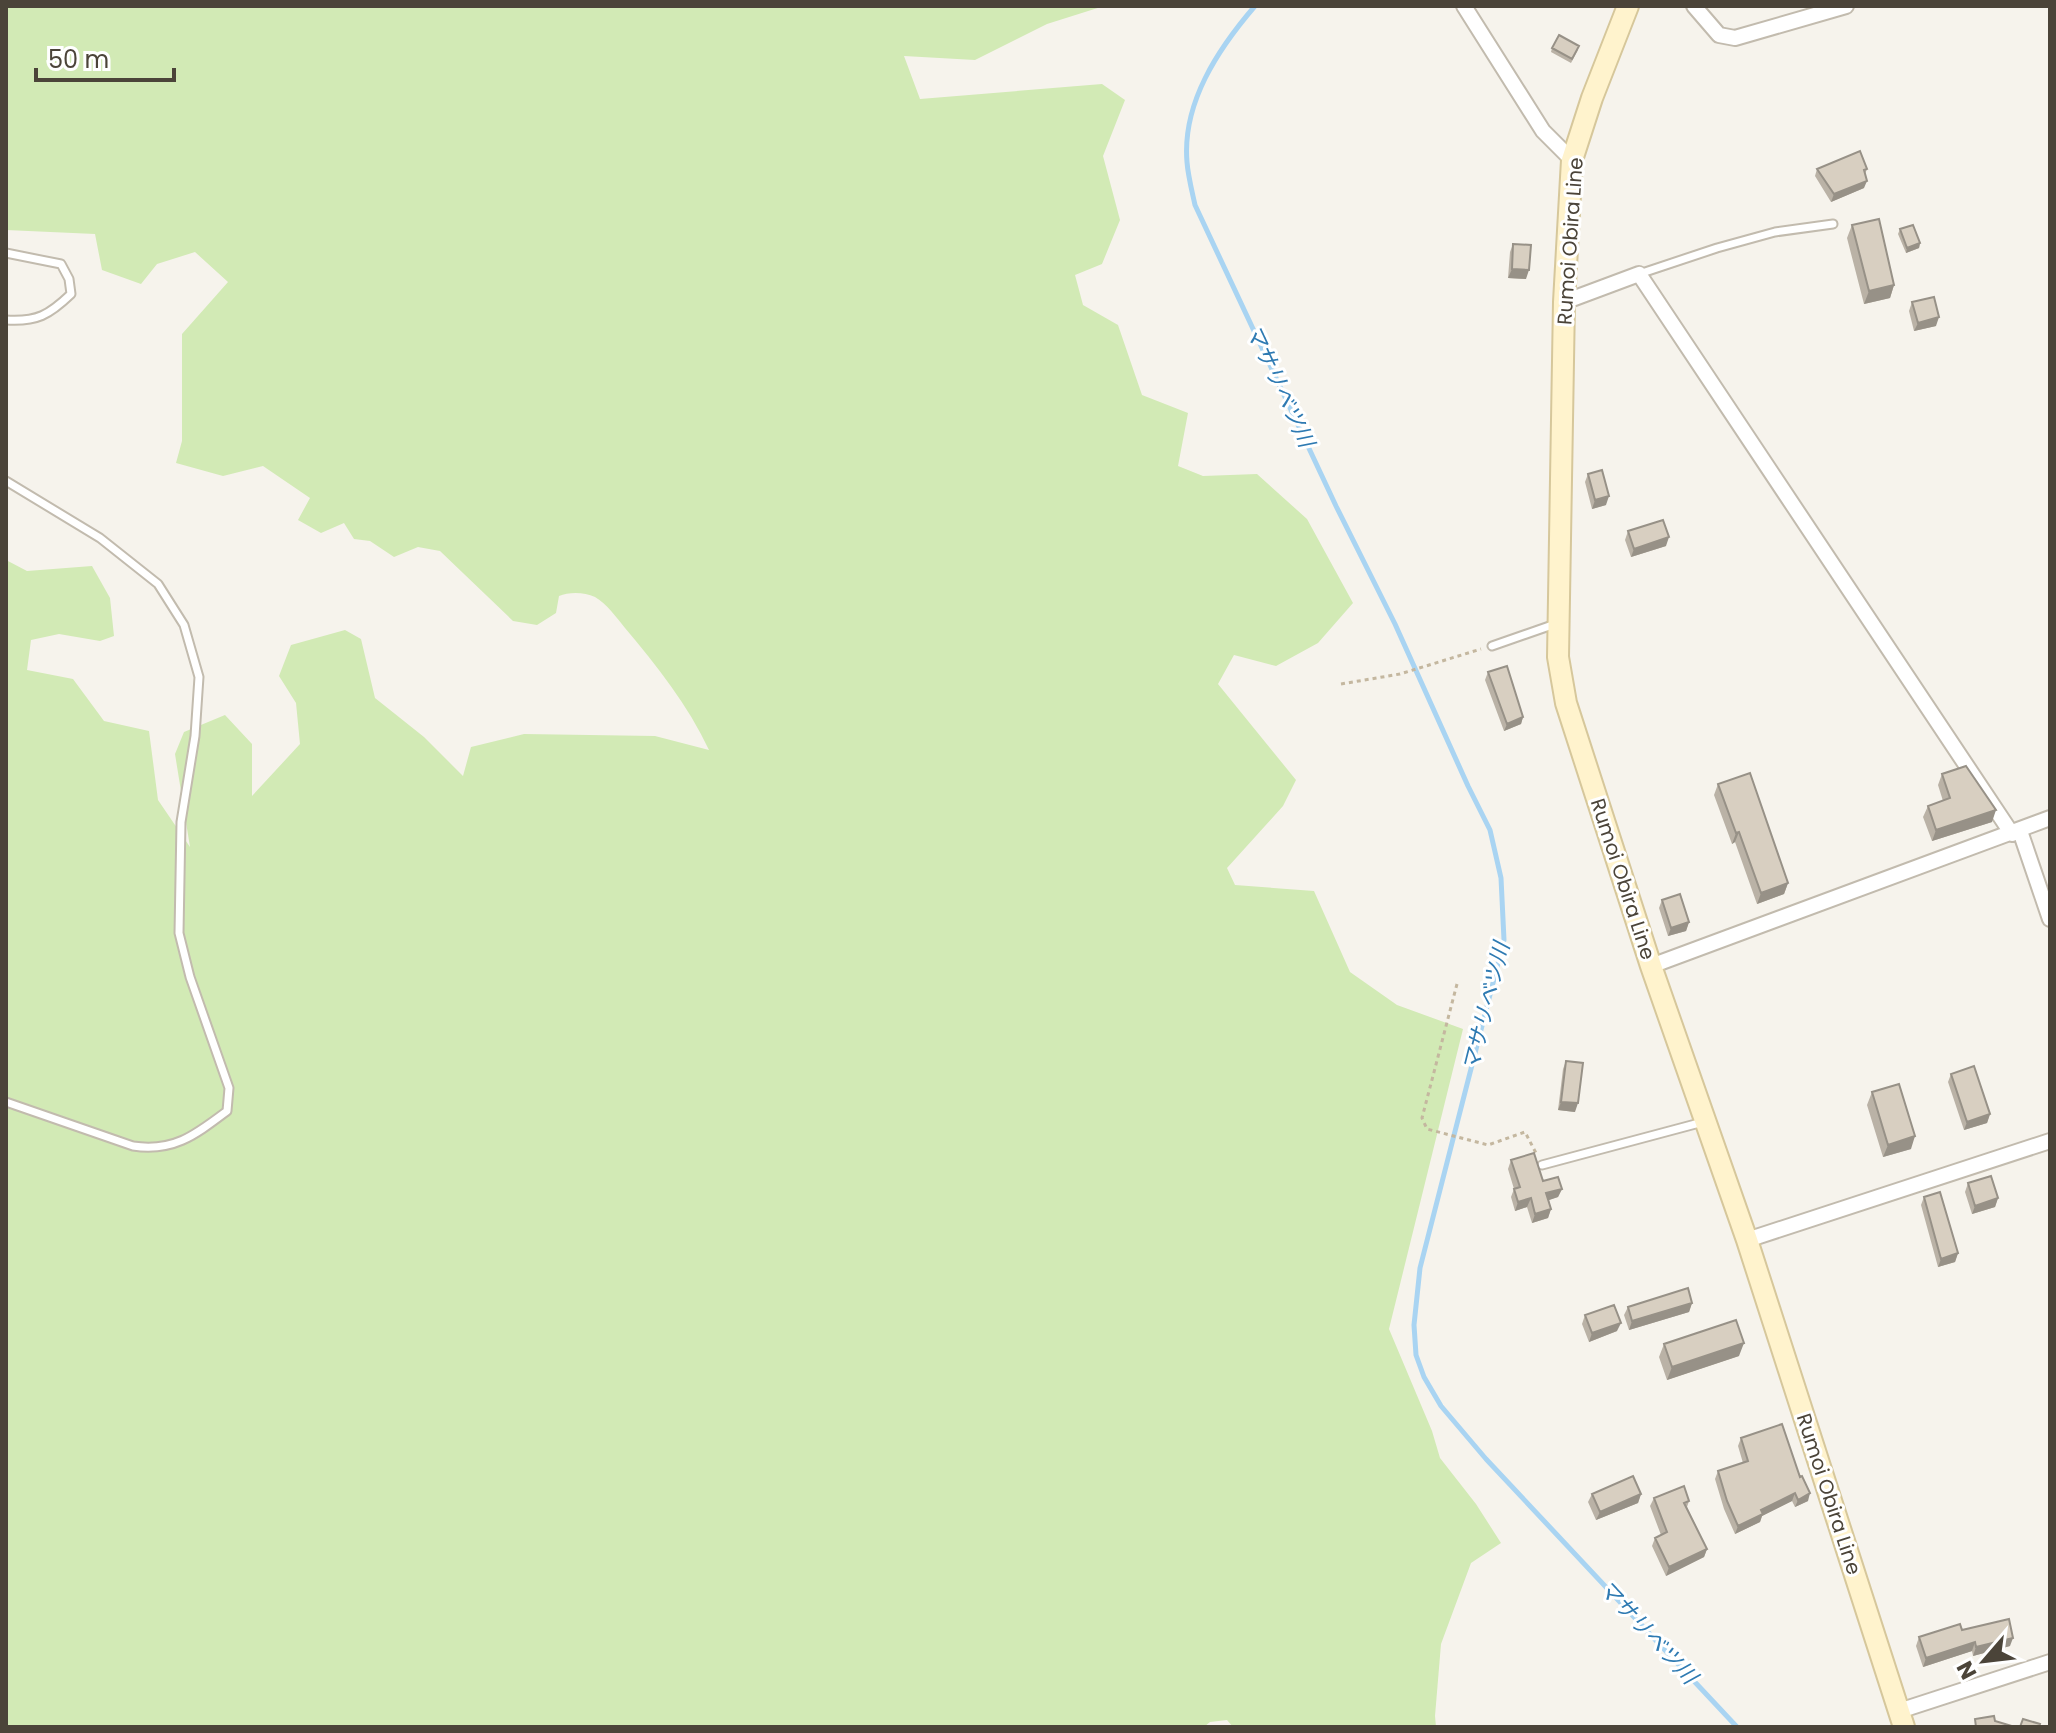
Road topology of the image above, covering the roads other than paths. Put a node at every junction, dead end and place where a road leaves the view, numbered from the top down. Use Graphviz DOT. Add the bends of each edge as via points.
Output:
graph roads {
  1 [pos="1464,6"];
  2 [pos="1628,6"];
  3 [pos="1694,6"];
  4 [pos="1846,6"];
  5 [pos="1572,160"];
  6 [pos="1833,224"];
  7 [pos="6,253"];
  8 [pos="1639,274"];
  9 [pos="1564,302"];
  10 [pos="6,320"];
  11 [pos="6,481"];
  12 [pos="1560,623"];
  13 [pos="1492,646"];
  14 [pos="2050,818"];
  15 [pos="2016,832"];
  16 [pos="2050,919"];
  17 [pos="1651,966"];
  18 [pos="6,1102"];
  19 [pos="1705,1121"];
  20 [pos="2050,1141"];
  21 [pos="1542,1165"];
  22 [pos="1747,1240"];
  23 [pos="2050,1662"];
  24 [pos="1901,1719"];
  1 -- 5 [label="street" via="1543,131"];
  2 -- 5 [label="main road, Rumoi Obira Line"];
  3 -- 4 [label="street" via="1719,35 1735,38"];
  5 -- 9 [label="main road, Rumoi Obira Line"];
  6 -- 8 [label="lane" via="1775,232"];
  7 -- 10 [label="lane" via="61,264 71,294 53,311 29,322"];
  8 -- 9 [label="street"];
  8 -- 15 [label="street"];
  9 -- 12 [label="main road, Rumoi Obira Line"];
  11 -- 18 [label="lane" via="100,538 158,584 184,625 199,677 181,822 179,933 229,1088 227,1111 195,1135 150,1149"];
  12 -- 13 [label="lane"];
  12 -- 17 [label="main road, Rumoi Obira Line" via="1558,657 1566,703"];
  14 -- 15 [label="street"];
  15 -- 16 [label="street"];
  15 -- 17 [label="street"];
  17 -- 19 [label="main road, Rumoi Obira Line"];
  19 -- 21 [label="lane"];
  19 -- 22 [label="main road, Rumoi Obira Line"];
  20 -- 22 [label="street"];
  22 -- 24 [label="main road, Rumoi Obira Line"];
  23 -- 24 [label="street"];
}
